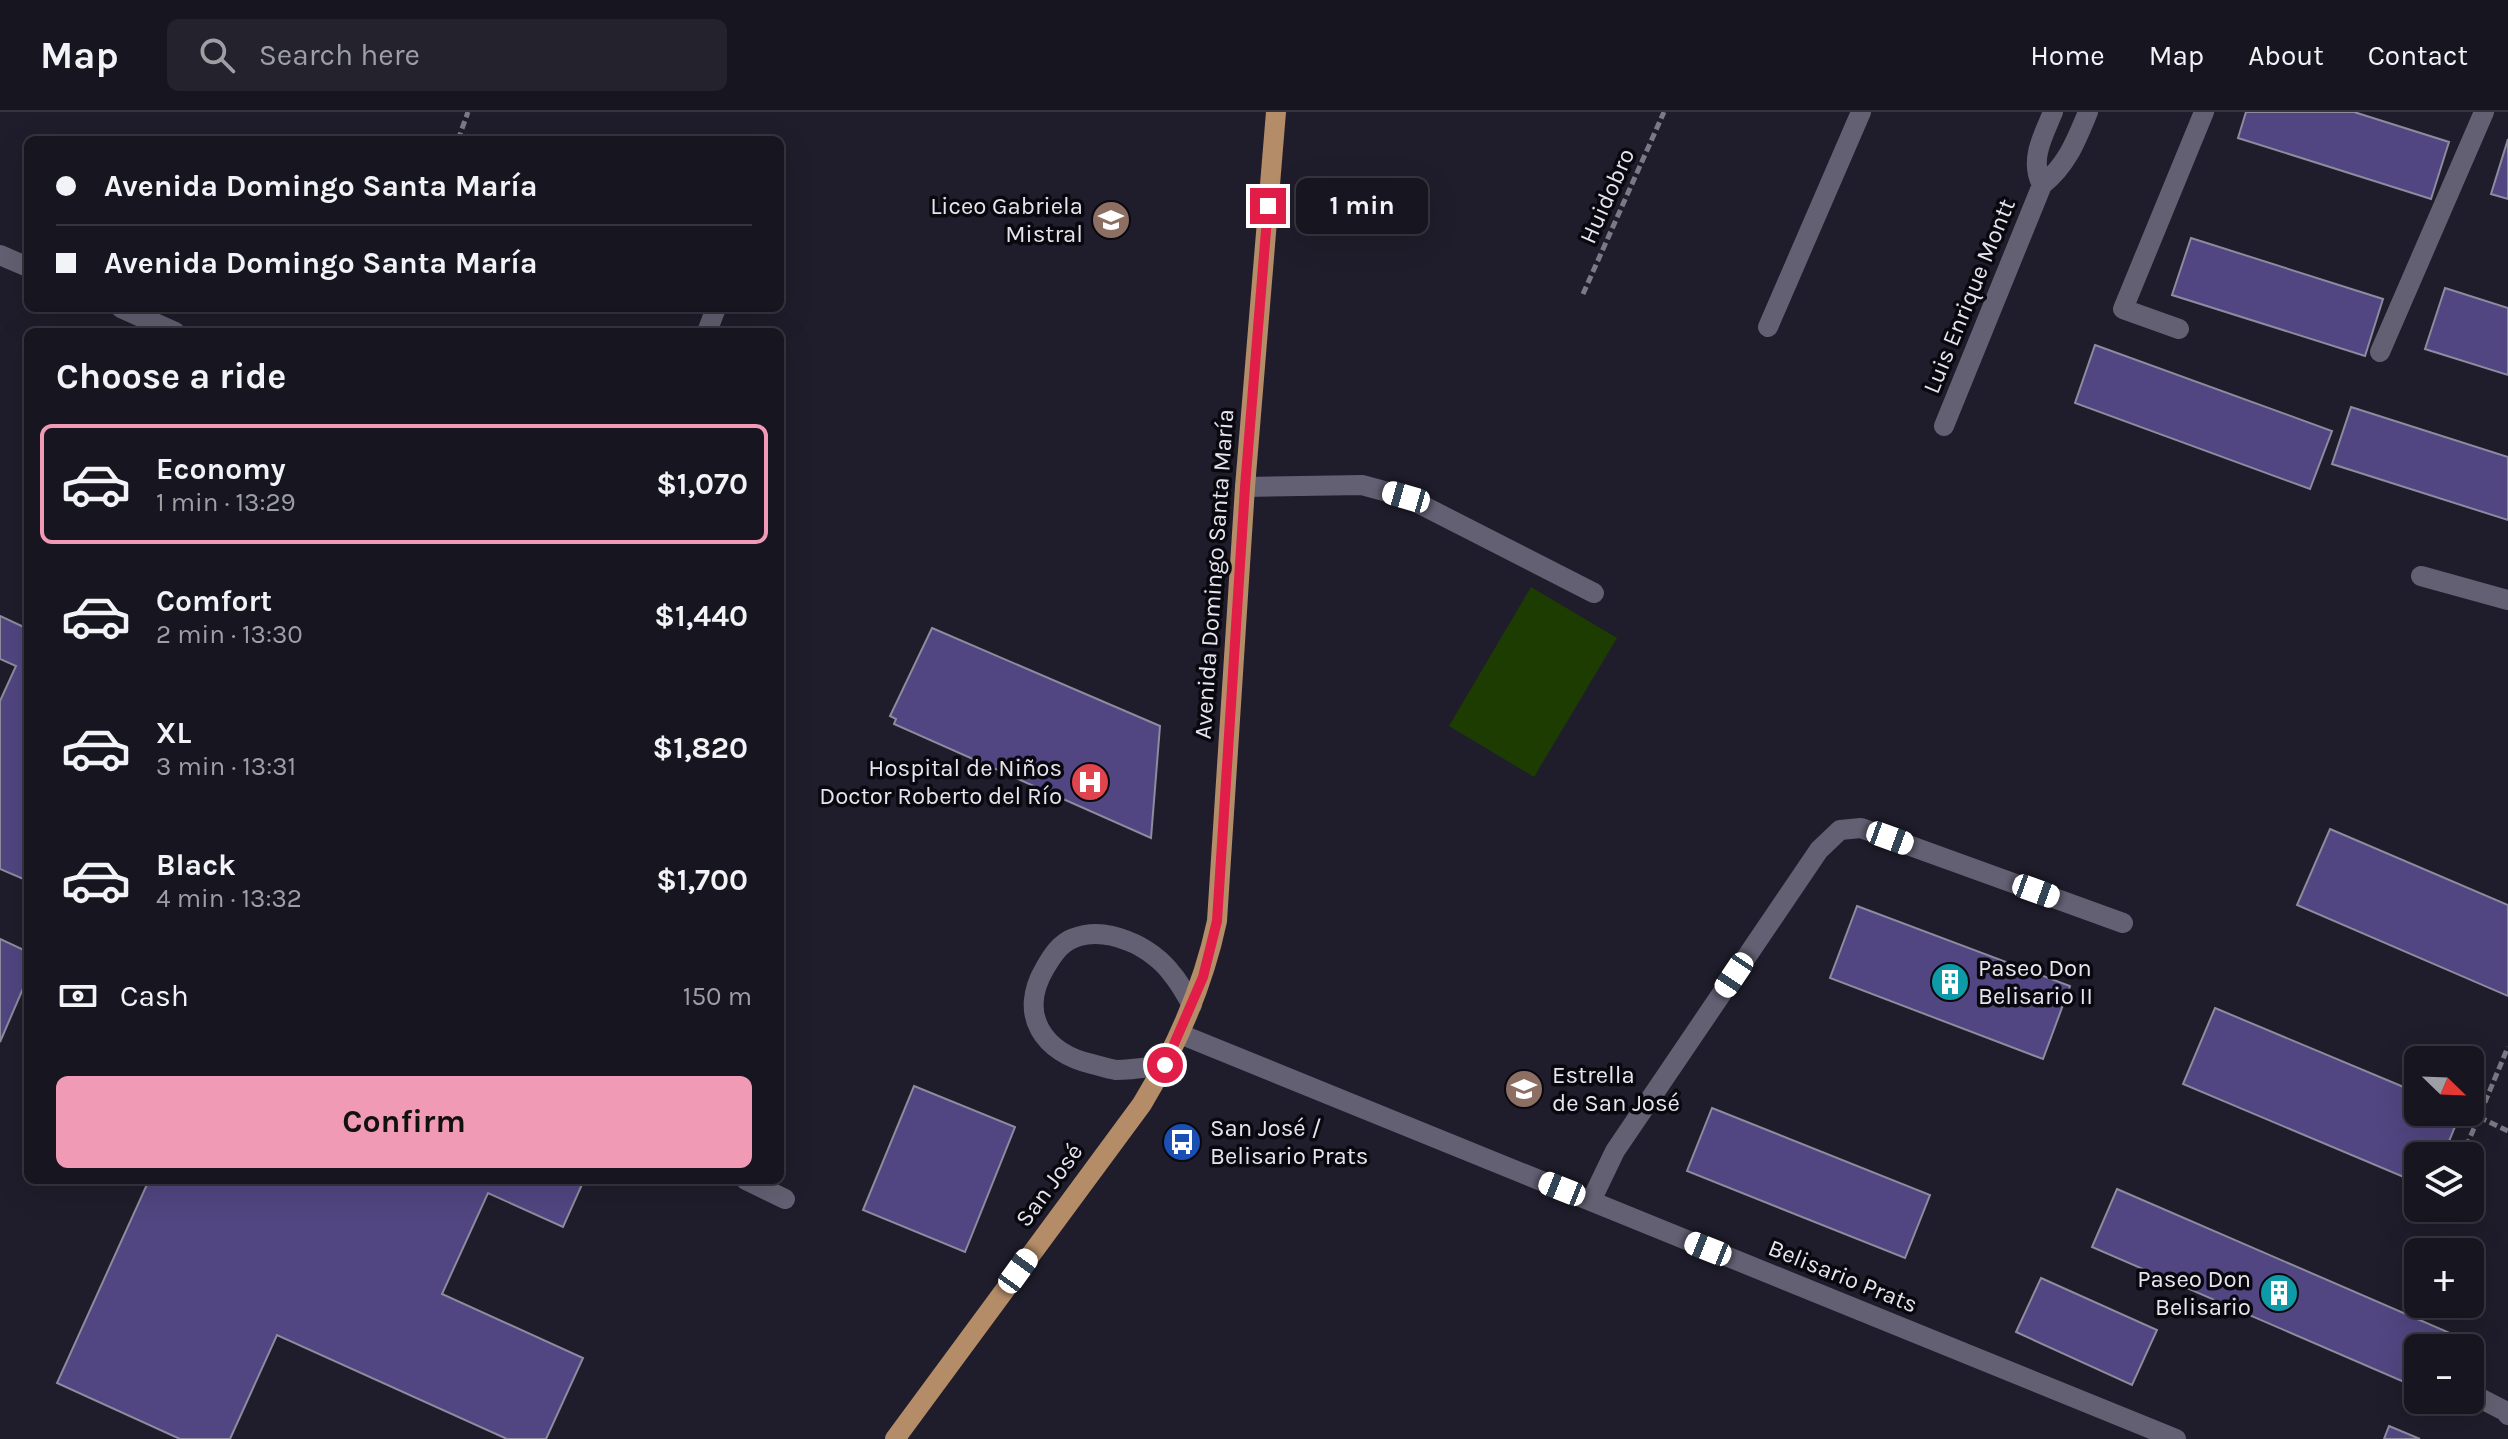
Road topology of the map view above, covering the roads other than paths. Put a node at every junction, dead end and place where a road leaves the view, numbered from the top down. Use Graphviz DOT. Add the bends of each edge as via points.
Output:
graph roads {
  1 [pos="1276,112"];
  2 [pos="1861,112"];
  3 [pos="2053,112"];
  4 [pos="2088,112"];
  5 [pos="2204,112"];
  6 [pos="2484,112"];
  7 [pos="2042,185"];
  8 [pos="0,255"];
  9 [pos="24,265"];
  10 [pos="130,312"];
  11 [pos="1768,327"];
  12 [pos="166,328"];
  13 [pos="2179,329"];
  14 [pos="2380,352"];
  15 [pos="1944,426"];
  16 [pos="1245,487"];
  17 [pos="2421,576"];
  18 [pos="1594,593"];
  19 [pos="2508,600"];
  20 [pos="2123,923"];
  21 [pos="1192,1005"];
  22 [pos="1180,1034"];
  23 [pos="1165,1065"];
  24 [pos="754,1184"];
  25 [pos="785,1199"];
  26 [pos="1591,1201"];
  27 [pos="2484,1400"];
  28 [pos="2508,1415"];
  29 [pos="895,1439"];
  30 [pos="2176,1439"];
  1 -- 16 [label="main road, Avenida Domingo Santa María"];
  2 -- 11 [label="street"];
  3 -- 7 [label="street, Luis Enrique Montt" via="2037,154"];
  4 -- 7 [label="street, Luis Enrique Montt" via="2072,152"];
  5 -- 13 [label="street" via="2123,309"];
  6 -- 14 [label="street"];
  7 -- 15 [label="street, Luis Enrique Montt"];
  8 -- 9 [label="street"];
  10 -- 12 [label="street"];
  16 -- 18 [label="street" via="1362,485 1406,497"];
  16 -- 21 [label="main road, Avenida Domingo Santa María" via="1217,921"];
  17 -- 19 [label="street"];
  20 -- 26 [label="street" via="1861,828 1840,830 1819,850 1615,1151"];
  21 -- 22 [label="main road, Avenida Domingo Santa María"];
  21 -- 23 [label="street" via="1157,959 1138,945 1106,934 1073,938 1062,945 1039,977 1034,1017 1059,1052 1115,1070"];
  22 -- 23 [label="main road, San José"];
  22 -- 26 [label="street, Belisario Prats"];
  23 -- 29 [label="main road, San José" via="1142,1104"];
  24 -- 25 [label="street"];
  26 -- 30 [label="street, Belisario Prats"];
  27 -- 28 [label="street"];
}
